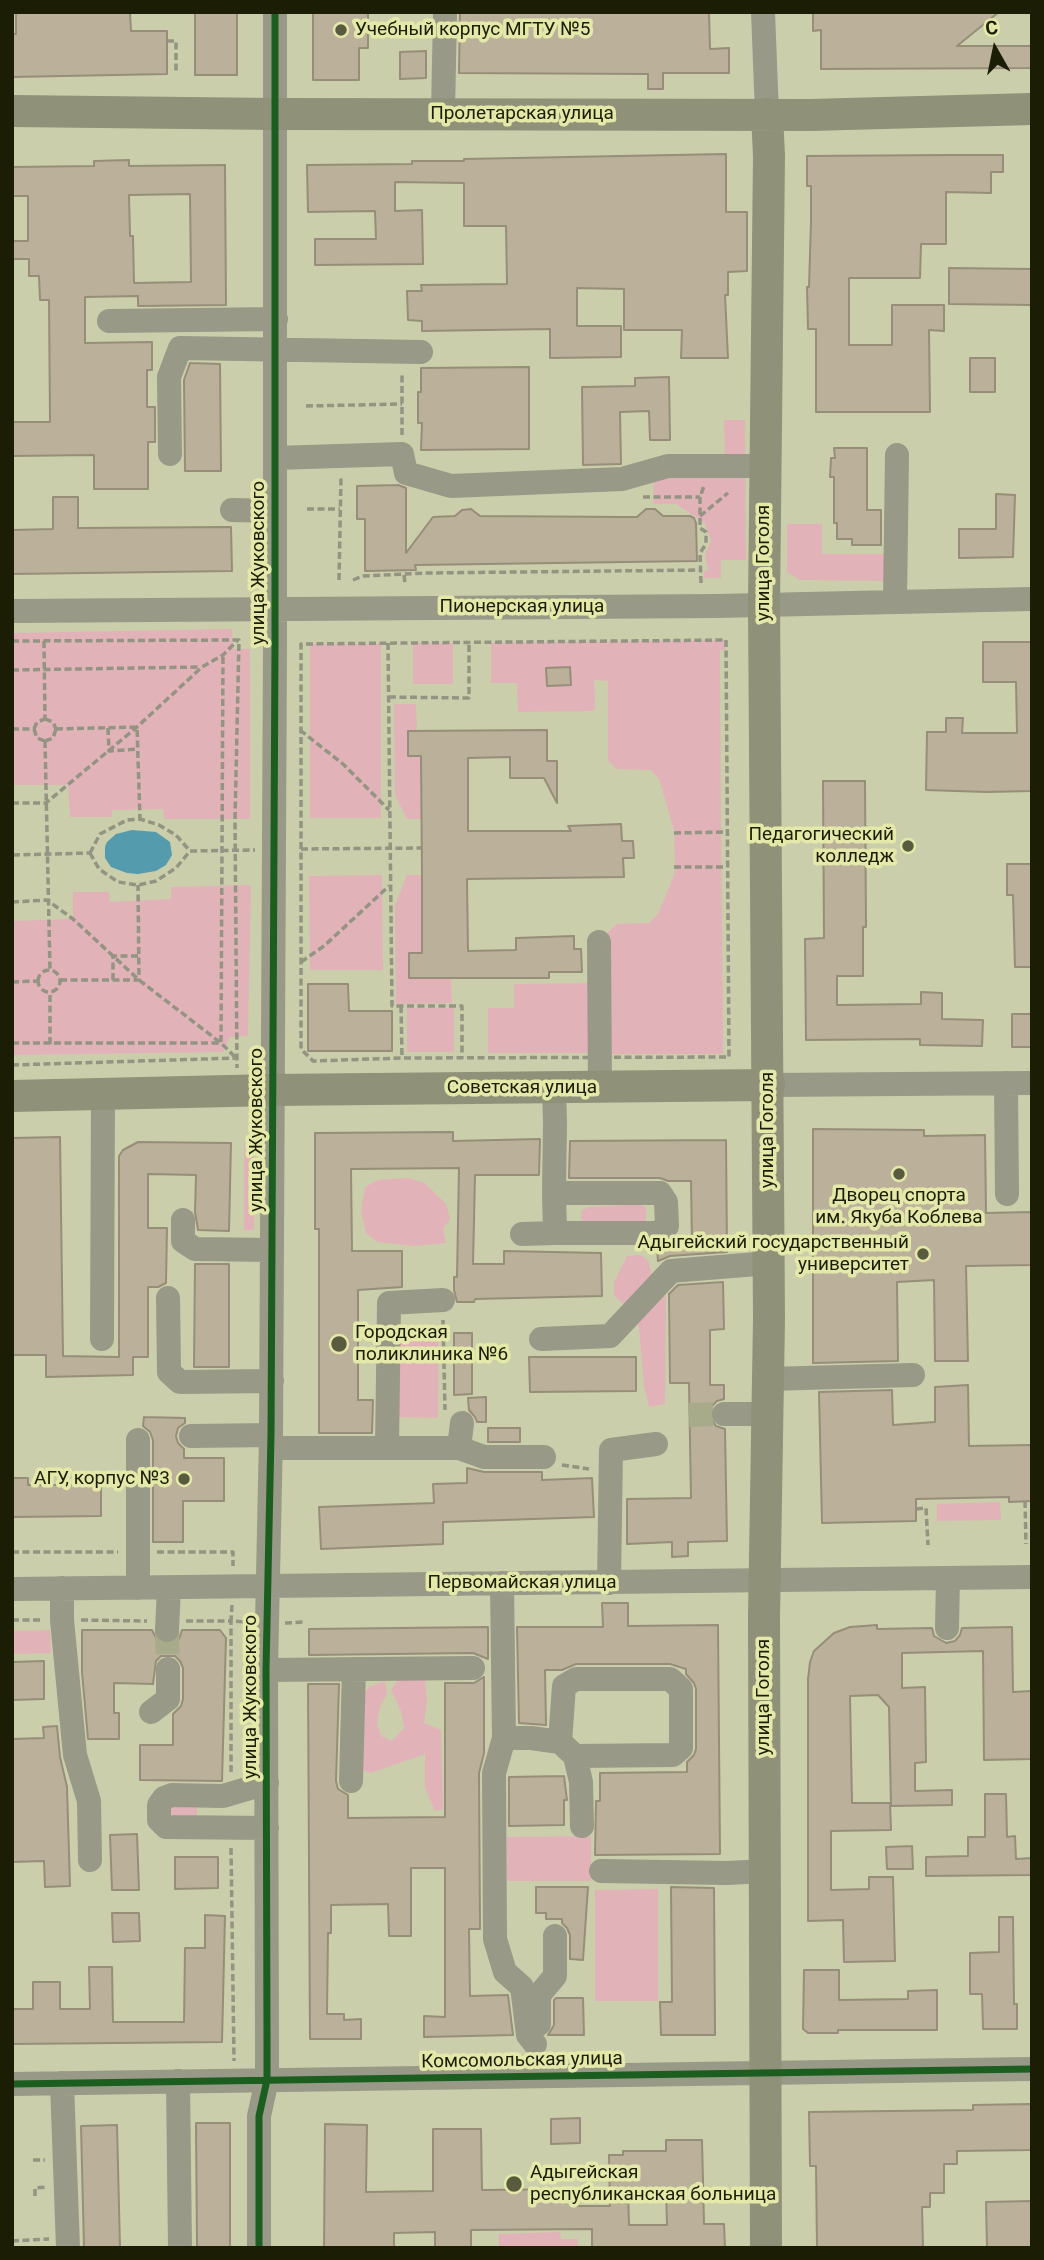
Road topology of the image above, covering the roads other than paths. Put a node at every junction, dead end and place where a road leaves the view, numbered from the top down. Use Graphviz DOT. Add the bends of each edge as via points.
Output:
graph roads {
  1 [pos="275,12"];
  2 [pos="445,12"];
  3 [pos="763,12"];
  4 [pos="1032,110"];
  5 [pos="12,111"];
  6 [pos="443,113"];
  7 [pos="274,114"];
  8 [pos="767,114"];
  9 [pos="276,319"];
  10 [pos="108,321"];
  11 [pos="275,350"];
  12 [pos="412,351"];
  13 [pos="170,454"];
  14 [pos="897,455"];
  15 [pos="275,458"];
  16 [pos="764,466"];
  17 [pos="232,510"];
  18 [pos="275,511"];
  19 [pos="1032,599"];
  20 [pos="895,601"];
  21 [pos="764,604"];
  22 [pos="275,608"];
  23 [pos="12,611"];
  24 [pos="598,942"];
  25 [pos="600,1072"];
  26 [pos="1006,1083"];
  27 [pos="1032,1083"];
  28 [pos="769,1085"];
  29 [pos="554,1087"];
  30 [pos="273,1090"];
  31 [pos="103,1094"];
  32 [pos="12,1096"];
  33 [pos="554,1193"];
  34 [pos="1007,1194"];
  35 [pos="183,1220"];
  36 [pos="555,1233"];
  37 [pos="522,1234"];
  38 [pos="272,1250"];
  39 [pos="769,1263"];
  40 [pos="168,1298"];
  41 [pos="443,1300"];
  42 [pos="102,1339"];
  43 [pos="541,1339"];
  44 [pos="913,1375"];
  45 [pos="768,1379"];
  46 [pos="272,1381"];
  47 [pos="768,1414"];
  48 [pos="724,1415"];
  49 [pos="462,1423"];
  50 [pos="191,1436"];
  51 [pos="138,1440"];
  52 [pos="271,1442"];
  53 [pos="656,1444"];
  54 [pos="387,1448"];
  55 [pos="452,1448"];
  56 [pos="544,1457"];
  57 [pos="1032,1577"];
  58 [pos="948,1578"];
  59 [pos="765,1581"];
  60 [pos="502,1583"];
  61 [pos="609,1583"];
  62 [pos="267,1586"];
  63 [pos="62,1588"];
  64 [pos="138,1588"];
  65 [pos="169,1588"];
  66 [pos="12,1589"];
  67 [pos="167,1625"];
  68 [pos="947,1628"];
  69 [pos="473,1668"];
  70 [pos="168,1669"];
  71 [pos="354,1669"];
  72 [pos="266,1670"];
  73 [pos="151,1712"];
  74 [pos="504,1738"];
  75 [pos="568,1749"];
  76 [pos="351,1781"];
  77 [pos="267,1783"];
  78 [pos="582,1826"];
  79 [pos="267,1828"];
  80 [pos="90,1860"];
  81 [pos="601,1871"];
  82 [pos="765,1871"];
  83 [pos="555,1936"];
  84 [pos="535,2044"];
  85 [pos="1032,2069"];
  86 [pos="765,2074"];
  87 [pos="537,2077"];
  88 [pos="267,2080"];
  89 [pos="178,2081"];
  90 [pos="62,2083"];
  91 [pos="12,2084"];
  92 [pos="68,2243"];
  93 [pos="180,2248"];
  94 [pos="259,2248"];
  95 [pos="766,2248"];
  1 -- 7 [label="street, улица Жуковского"];
  2 -- 6 [label="street"];
  3 -- 8 [label="street, улица Гоголя"];
  4 -- 8 [label="main road, Пролетарская улица"];
  5 -- 7 [label="main road, Пролетарская улица"];
  6 -- 7 [label="main road, Пролетарская улица"];
  6 -- 8 [label="main road, Пролетарская улица"];
  7 -- 9 [label="street, улица Жуковского"];
  8 -- 16 [label="main road, улица Гоголя"];
  9 -- 10 [label="street"];
  9 -- 11 [label="street, улица Жуковского"];
  11 -- 12 [label="street"];
  11 -- 13 [label="street" via="180,348 169,377"];
  11 -- 15 [label="street, улица Жуковского"];
  14 -- 20 [label="street"];
  15 -- 16 [label="street" via="402,454 406,473 450,486 622,479 668,466"];
  15 -- 18 [label="street, улица Жуковского"];
  16 -- 21 [label="main road, улица Гоголя"];
  17 -- 18 [label="street"];
  18 -- 22 [label="street, улица Жуковского"];
  19 -- 20 [label="street, Пионерская улица"];
  20 -- 21 [label="street, Пионерская улица"];
  21 -- 22 [label="street, Пионерская улица"];
  21 -- 28 [label="main road, улица Гоголя"];
  22 -- 23 [label="street, Пионерская улица"];
  22 -- 30 [label="street, улица Жуковского"];
  24 -- 25 [label="street"];
  25 -- 28 [label="main road, Советская улица"];
  25 -- 29 [label="main road, Советская улица"];
  26 -- 27 [label="street, Советская улица"];
  26 -- 28 [label="street, Советская улица"];
  26 -- 34 [label="street"];
  28 -- 39 [label="main road, улица Гоголя"];
  29 -- 30 [label="main road, Советская улица"];
  29 -- 33 [label="street"];
  30 -- 31 [label="main road, Советская улица"];
  30 -- 38 [label="street, улица Жуковского"];
  31 -- 32 [label="main road, Советская улица"];
  31 -- 42 [label="street"];
  33 -- 36 [label="street"];
  33 -- 36 [label="street" via="660,1193 666,1202 667,1226 655,1233"];
  35 -- 38 [label="street" via="183,1241 195,1249"];
  36 -- 37 [label="street"];
  38 -- 46 [label="street, улица Жуковского"];
  39 -- 43 [label="street" via="671,1271 610,1336"];
  39 -- 45 [label="main road, улица Гоголя"];
  40 -- 46 [label="street" via="169,1372 180,1382"];
  41 -- 54 [label="street" via="388,1303"];
  44 -- 45 [label="street"];
  45 -- 47 [label="main road, улица Гоголя"];
  46 -- 52 [label="street, улица Жуковского"];
  47 -- 48 [label="street"];
  47 -- 59 [label="main road, улица Гоголя"];
  49 -- 55 [label="street"];
  50 -- 52 [label="street"];
  51 -- 64 [label="street"];
  52 -- 54 [label="street"];
  52 -- 62 [label="street, улица Жуковского"];
  53 -- 61 [label="street" via="611,1450"];
  54 -- 55 [label="street"];
  55 -- 56 [label="street" via="484,1457"];
  57 -- 58 [label="street, Первомайская улица"];
  58 -- 59 [label="street, Первомайская улица"];
  58 -- 68 [label="street"];
  59 -- 61 [label="street, Первомайская улица"];
  59 -- 82 [label="main road, улица Гоголя"];
  60 -- 61 [label="street, Первомайская улица"];
  60 -- 62 [label="street, Первомайская улица"];
  60 -- 74 [label="street"];
  62 -- 65 [label="street, Первомайская улица"];
  62 -- 72 [label="street, улица Жуковского"];
  63 -- 64 [label="street, Первомайская улица"];
  63 -- 66 [label="street, Первомайская улица"];
  63 -- 80 [label="street" via="75,1755 89,1801"];
  64 -- 65 [label="street, Первомайская улица"];
  65 -- 67 [label="street"];
  69 -- 71 [label="street"];
  70 -- 73 [label="street" via="168,1699"];
  71 -- 72 [label="street"];
  71 -- 76 [label="street"];
  72 -- 77 [label="street, улица Жуковского"];
  74 -- 75 [label="street" via="531,1738"];
  74 -- 84 [label="street" via="494,1773 495,1939 505,1972 522,1987 528,2035"];
  75 -- 75 [label="street" via="673,1755 681,1748 681,1689 670,1679 576,1679 564,1686"];
  75 -- 78 [label="street" via="581,1782"];
  77 -- 79 [label="street, улица Жуковского"];
  77 -- 79 [label="street" via="230,1794 172,1795 159,1805 159,1820 166,1827"];
  79 -- 88 [label="street, улица Жуковского"];
  81 -- 82 [label="street"];
  82 -- 86 [label="main road, улица Гоголя"];
  83 -- 84 [label="street" via="555,1976 539,1995"];
  84 -- 87 [label="street"];
  85 -- 86 [label="street, Комсомольская улица"];
  86 -- 87 [label="street, Комсомольская улица"];
  86 -- 95 [label="main road, улица Гоголя"];
  87 -- 88 [label="street, Комсомольская улица"];
  88 -- 89 [label="street, Комсомольская улица"];
  88 -- 94 [label="street, улица Жуковского" via="259,2116"];
  89 -- 90 [label="street, Комсомольская улица"];
  89 -- 93 [label="street"];
  90 -- 91 [label="street, Комсомольская улица"];
  90 -- 92 [label="street"];
}
